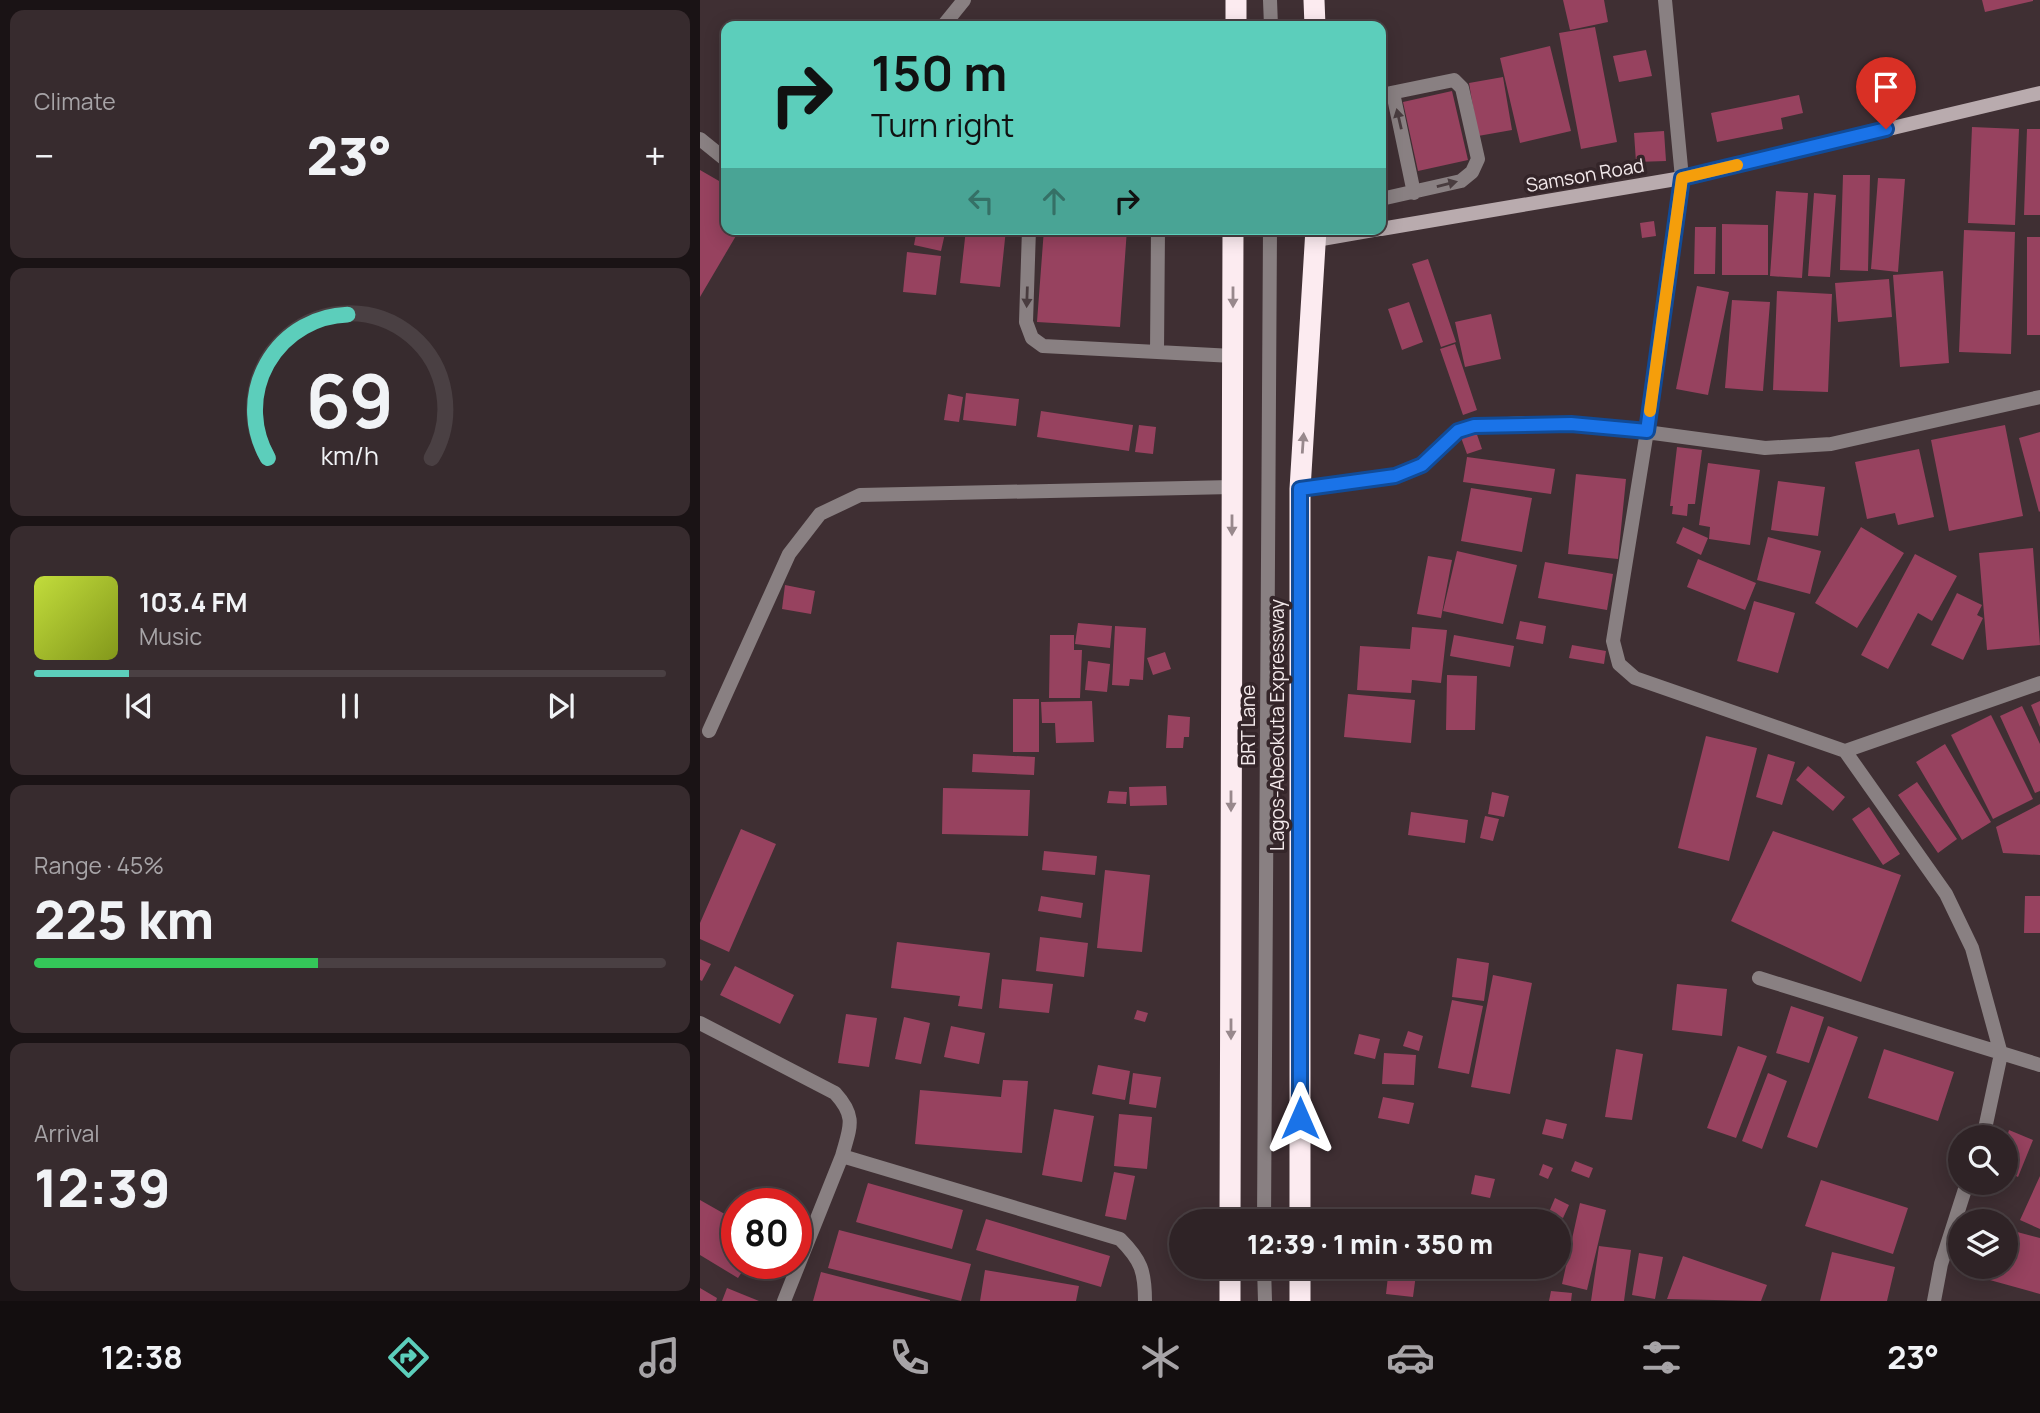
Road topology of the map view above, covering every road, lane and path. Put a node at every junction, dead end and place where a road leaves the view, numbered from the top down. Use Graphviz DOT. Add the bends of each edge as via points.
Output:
graph roads {
  1 [pos="964,0"];
  2 [pos="1236,0"];
  3 [pos="1270,0"];
  4 [pos="1314,0"];
  5 [pos="1665,0"];
  6 [pos="947,21"];
  7 [pos="1236,21"];
  8 [pos="1271,21"];
  9 [pos="1315,21"];
  10 [pos="2040,93"];
  11 [pos="1387,94"];
  12 [pos="700,139"];
  13 [pos="721,156"];
  14 [pos="1682,178"];
  15 [pos="1414,193"];
  16 [pos="1386,198"];
  17 [pos="1386,228"];
  18 [pos="1029,235"];
  19 [pos="1158,235"];
  20 [pos="1234,235"];
  21 [pos="1270,235"];
  22 [pos="1316,235"];
  23 [pos="1157,351"];
  24 [pos="1233,356"];
  25 [pos="2040,397"];
  26 [pos="1647,431"];
  27 [pos="1232,487"];
  28 [pos="1300,489"];
  29 [pos="2040,682"];
  30 [pos="709,731"];
  31 [pos="1844,751"];
  32 [pos="1759,978"];
  33 [pos="700,1023"];
  34 [pos="2001,1054"];
  35 [pos="2040,1065"];
  36 [pos="1986,1125"];
  37 [pos="842,1156"];
  38 [pos="1963,1195"];
  39 [pos="1230,1209"];
  40 [pos="1264,1209"];
  41 [pos="1300,1209"];
  42 [pos="1230,1279"];
  43 [pos="1264,1279"];
  44 [pos="1300,1279"];
  45 [pos="784,1301"];
  46 [pos="1144,1301"];
  47 [pos="1230,1301"];
  48 [pos="1265,1301"];
  49 [pos="1300,1301"];
  50 [pos="1934,1301"];
  1 -- 6 [label="street"];
  2 -- 7 [label="highway"];
  3 -- 8 [label="street"];
  4 -- 9 [label="highway"];
  5 -- 14 [label="street"];
  10 -- 14 [label="street, Samson Road"];
  15 -- 11 [label="street, one-way"];
  15 -- 11 [label="street, one-way" via="1461,181 1478,159 1462,88 1454,80"];
  12 -- 13 [label="street"];
  14 -- 17 [label="street, Samson Road"];
  14 -- 26 [label="street"];
  15 -- 16 [label="street"];
  18 -- 23 [label="street, one-way" via="1026,322 1032,338 1043,346"];
  19 -- 23 [label="street"];
  20 -- 24 [label="highway, one-way"];
  21 -- 40 [label="street, BRT Lane"];
  28 -- 22 [label="highway, Lagos-Abeokuta Expressway, one-way"];
  23 -- 24 [label="street"];
  24 -- 27 [label="highway"];
  25 -- 26 [label="street" via="1831,444 1765,448"];
  26 -- 28 [label="street" via="1566,424 1474,426 1458,431 1422,465 1395,476"];
  26 -- 31 [label="street" via="1612,641 1619,664 1635,678"];
  27 -- 30 [label="street" via="860,495 820,514 789,554"];
  27 -- 39 [label="highway, one-way"];
  28 -- 41 [label="highway, Lagos-Abeokuta Expressway"];
  29 -- 31 [label="street"];
  31 -- 34 [label="street" via="1946,894 1972,948"];
  32 -- 34 [label="street"];
  33 -- 37 [label="street" via="835,1093 849,1108"];
  34 -- 35 [label="street"];
  34 -- 36 [label="street"];
  37 -- 45 [label="street"];
  37 -- 46 [label="street" via="1120,1239 1137,1256 1145,1278"];
  38 -- 50 [label="street"];
  42 -- 47 [label="highway"];
  43 -- 48 [label="street"];
  44 -- 49 [label="highway"];
}
